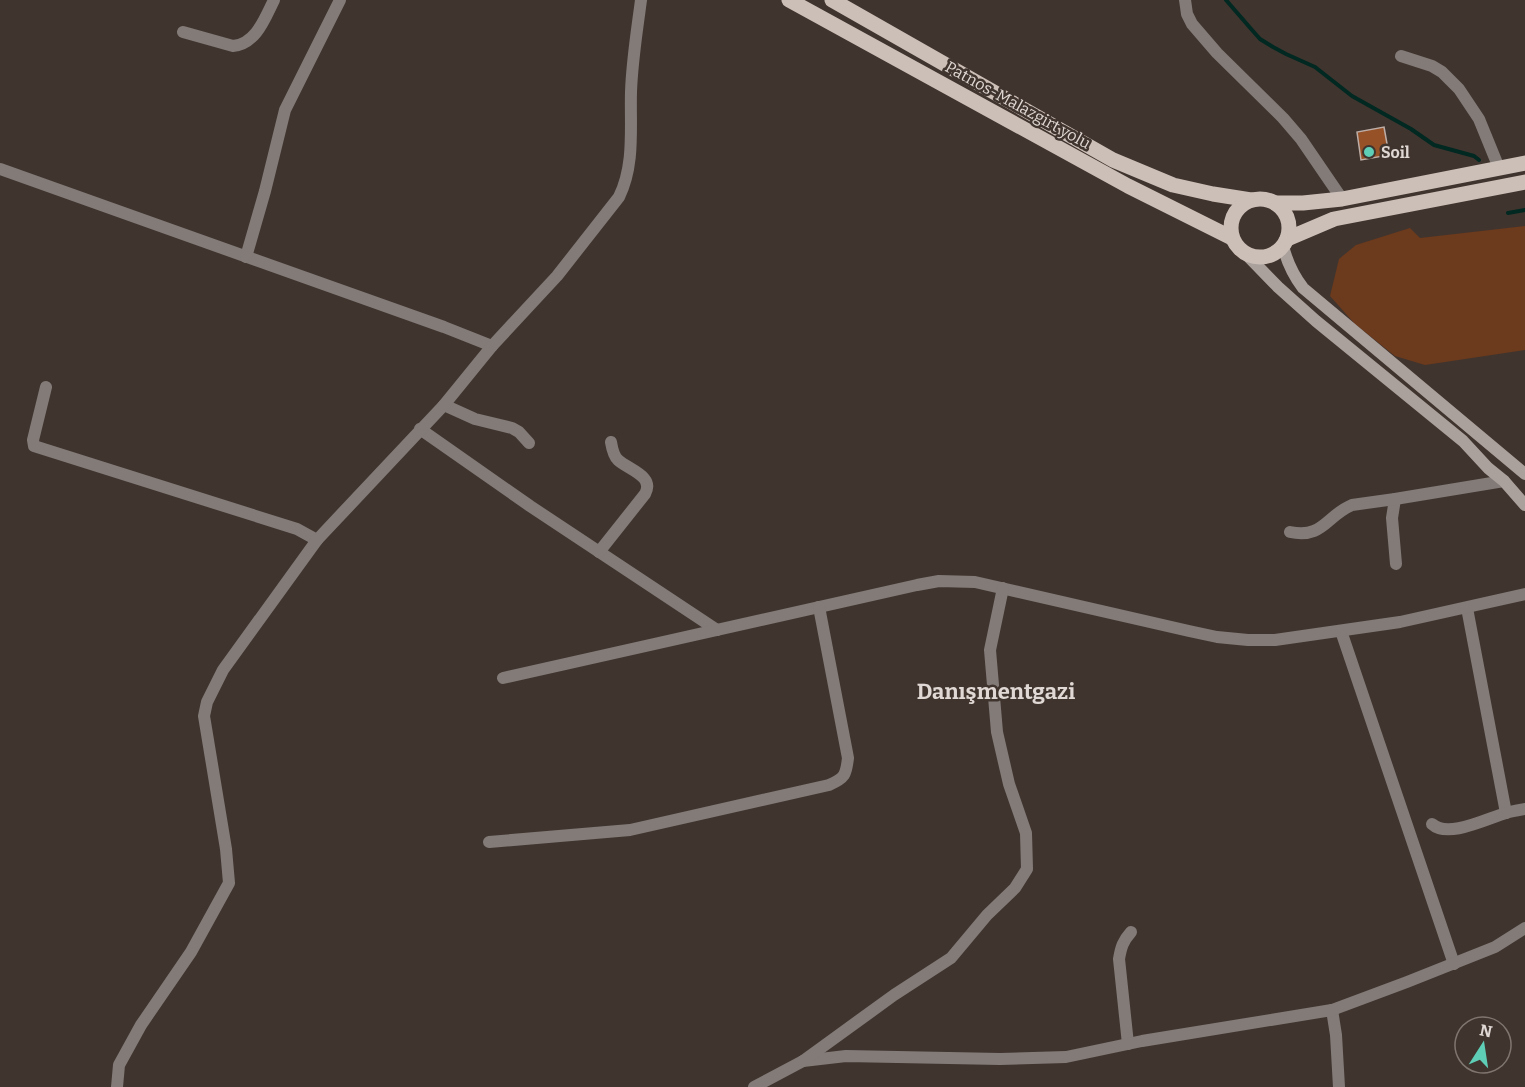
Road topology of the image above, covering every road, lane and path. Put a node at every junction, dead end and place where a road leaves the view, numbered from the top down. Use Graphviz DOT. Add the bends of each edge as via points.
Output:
graph roads {
  1 [pos="274,0"];
  2 [pos="340,0"];
  3 [pos="641,0"];
  4 [pos="789,0"];
  5 [pos="832,0"];
  6 [pos="1185,0"];
  7 [pos="183,32"];
  8 [pos="1401,56"];
  9 [pos="1525,162"];
  10 [pos="1499,168"];
  11 [pos="0,169"];
  12 [pos="1525,182"];
  13 [pos="1342,199"];
  14 [pos="1251,200"];
  15 [pos="1275,203"];
  16 [pos="1232,238"];
  17 [pos="1285,243"];
  18 [pos="1245,254"];
  19 [pos="246,257"];
  20 [pos="492,346"];
  21 [pos="46,387"];
  22 [pos="444,405"];
  23 [pos="420,429"];
  24 [pos="529,442"];
  25 [pos="611,442"];
  26 [pos="1525,474"];
  27 [pos="1504,481"];
  28 [pos="1395,499"];
  29 [pos="1525,505"];
  30 [pos="1290,532"];
  31 [pos="317,540"];
  32 [pos="599,552"];
  33 [pos="1396,564"];
  34 [pos="1003,588"];
  35 [pos="1525,594"];
  36 [pos="819,607"];
  37 [pos="1467,608"];
  38 [pos="717,630"];
  39 [pos="1341,631"];
  40 [pos="502,678"];
  41 [pos="1525,809"];
  42 [pos="1506,813"];
  43 [pos="1432,824"];
  44 [pos="489,842"];
  45 [pos="1525,928"];
  46 [pos="1131,932"];
  47 [pos="1454,964"];
  48 [pos="1332,1010"];
  49 [pos="1128,1044"];
  50 [pos="803,1061"];
  51 [pos="117,1087"];
  52 [pos="754,1087"];
  53 [pos="1339,1087"];
  1 -- 7 [label="street" via="251,39 241,45"];
  2 -- 19 [label="street" via="285,110"];
  3 -- 20 [label="street" via="631,91 630,156 624,186 608,213 558,276"];
  4 -- 16 [label="main road, Patnos-Malazgirt yolu"];
  5 -- 14 [label="main road" via="1113,160 1173,185"];
  6 -- 13 [label="street" via="1192,24 1301,138"];
  8 -- 10 [label="street" via="1432,66 1459,88 1479,119"];
  9 -- 10 [label="main road"];
  10 -- 13 [label="main road"];
  11 -- 19 [label="street"];
  12 -- 17 [label="main road" via="1334,219"];
  13 -- 15 [label="main road"];
  14 -- 15 [label="main road" via="1268,199"];
  14 -- 16 [label="main road" via="1236,211 1230,229"];
  15 -- 17 [label="main road" via="1289,223"];
  16 -- 18 [label="main road"];
  17 -- 18 [label="main road" via="1269,256"];
  17 -- 26 [label="main road" via="1287,263 1304,288"];
  18 -- 27 [label="main road" via="1316,321 1463,441"];
  19 -- 20 [label="street"];
  20 -- 22 [label="street"];
  21 -- 31 [label="street" via="34,446 297,529"];
  22 -- 23 [label="street"];
  22 -- 24 [label="street" via="475,419 512,428"];
  23 -- 31 [label="street"];
  23 -- 32 [label="street"];
  25 -- 32 [label="street" via="616,458 644,477 648,485"];
  27 -- 28 [label="street"];
  27 -- 29 [label="main road"];
  28 -- 30 [label="street" via="1352,505 1320,529"];
  28 -- 33 [label="street" via="1392,518"];
  31 -- 51 [label="street" via="223,670 207,702 204,716 229,883 119,1065"];
  32 -- 38 [label="street"];
  34 -- 36 [label="street" via="939,581"];
  34 -- 39 [label="street" via="1217,637 1275,640"];
  34 -- 50 [label="street" via="991,662 997,732 1026,833 1027,870 951,958"];
  35 -- 37 [label="street"];
  36 -- 38 [label="street"];
  36 -- 44 [label="street" via="848,758 842,779 630,830"];
  37 -- 39 [label="street"];
  37 -- 42 [label="street"];
  38 -- 40 [label="street"];
  39 -- 47 [label="street"];
  41 -- 42 [label="street"];
  42 -- 43 [label="street" via="1447,830"];
  45 -- 47 [label="street" via="1495,947"];
  46 -- 49 [label="street" via="1121,947 1119,959"];
  47 -- 48 [label="street"];
  48 -- 49 [label="street"];
  48 -- 53 [label="street"];
  49 -- 50 [label="street" via="1066,1057 846,1056"];
  50 -- 52 [label="street"];
}
